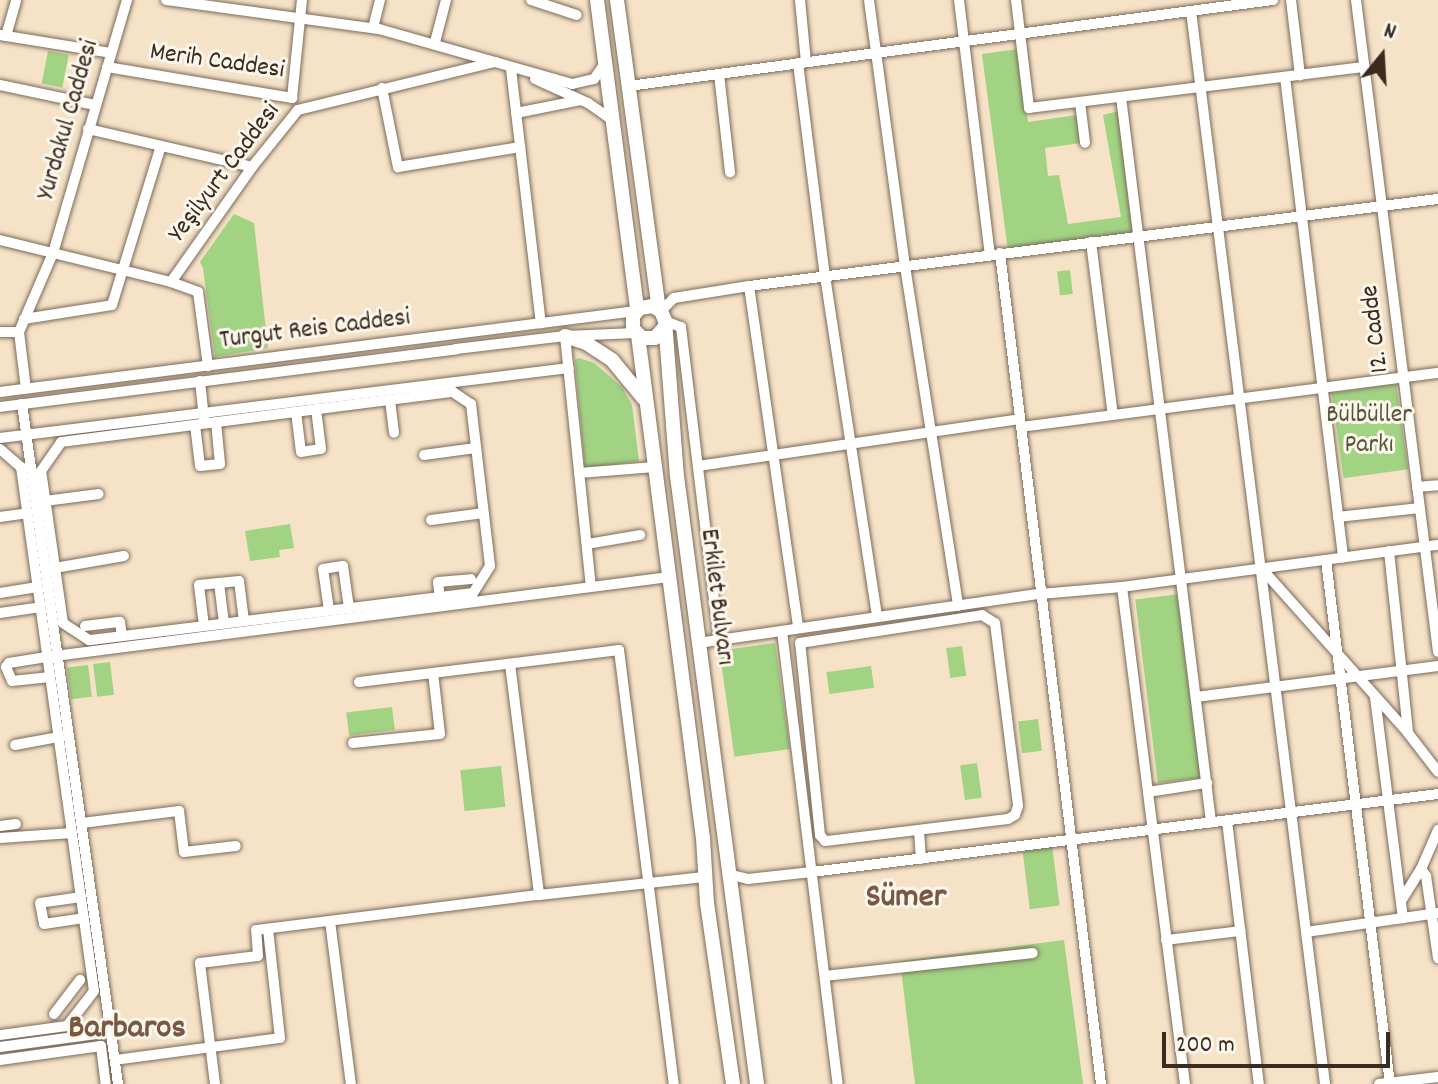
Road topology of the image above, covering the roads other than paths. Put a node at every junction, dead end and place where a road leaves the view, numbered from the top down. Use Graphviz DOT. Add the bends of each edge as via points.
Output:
graph roads {
  1 [pos="16,0"];
  2 [pos="127,0"];
  3 [pos="166,0"];
  4 [pos="302,0"];
  5 [pos="380,0"];
  6 [pos="446,0"];
  7 [pos="531,0"];
  8 [pos="597,0"];
  9 [pos="617,0"];
  10 [pos="800,0"];
  11 [pos="869,0"];
  12 [pos="959,0"];
  13 [pos="1016,0"];
  14 [pos="1273,0"];
  15 [pos="1291,0"];
  16 [pos="1356,0"];
  17 [pos="214,3"];
  18 [pos="1191,11"];
  19 [pos="577,15"];
  20 [pos="298,17"];
  21 [pos="373,28"];
  22 [pos="1020,34"];
  23 [pos="3,36"];
  24 [pos="963,41"];
  25 [pos="435,42"];
  26 [pos="111,53"];
  27 [pos="876,53"];
  28 [pos="606,61"];
  29 [pos="495,62"];
  30 [pos="802,63"];
  31 [pos="107,67"];
  32 [pos="1365,67"];
  33 [pos="511,69"];
  34 [pos="719,74"];
  35 [pos="1300,75"];
  36 [pos="1285,77"];
  37 [pos="0,85"];
  38 [pos="629,86"];
  39 [pos="1201,87"];
  40 [pos="382,88"];
  41 [pos="1121,97"];
  42 [pos="292,98"];
  43 [pos="582,100"];
  44 [pos="1080,102"];
  45 [pos="95,105"];
  46 [pos="298,110"];
  47 [pos="516,113"];
  48 [pos="614,121"];
  49 [pos="88,129"];
  50 [pos="1085,143"];
  51 [pos="161,146"];
  52 [pos="520,147"];
  53 [pos="252,167"];
  54 [pos="730,172"];
  55 [pos="1438,199"];
  56 [pos="1384,205"];
  57 [pos="1302,215"];
  58 [pos="1219,225"];
  59 [pos="1138,236"];
  60 [pos="0,240"];
  61 [pos="1091,242"];
  62 [pos="53,253"];
  63 [pos="995,254"];
  64 [pos="905,266"];
  65 [pos="124,271"];
  66 [pos="825,276"];
  67 [pos="171,282"];
  68 [pos="749,286"];
  69 [pos="636,310"];
  70 [pos="662,317"];
  71 [pos="24,319"];
  72 [pos="541,323"];
  73 [pos="0,332"];
  74 [pos="19,332"];
  75 [pos="637,334"];
  76 [pos="565,336"];
  77 [pos="208,366"];
  78 [pos="569,368"];
  79 [pos="1438,373"];
  80 [pos="1404,378"];
  81 [pos="200,381"];
  82 [pos="1323,388"];
  83 [pos="26,389"];
  84 [pos="0,392"];
  85 [pos="1241,399"];
  86 [pos="390,400"];
  87 [pos="22,404"];
  88 [pos="0,407"];
  89 [pos="648,407"];
  90 [pos="316,409"];
  91 [pos="1160,409"];
  92 [pos="296,412"];
  93 [pos="1113,415"];
  94 [pos="204,421"];
  95 [pos="1020,423"];
  96 [pos="931,432"];
  97 [pos="394,433"];
  98 [pos="27,435"];
  99 [pos="0,438"];
  100 [pos="851,444"];
  101 [pos="476,448"];
  102 [pos="0,449"];
  103 [pos="424,455"];
  104 [pos="773,455"];
  105 [pos="698,466"];
  106 [pos="655,467"];
  107 [pos="579,473"];
  108 [pos="1438,485"];
  109 [pos="1417,487"];
  110 [pos="99,494"];
  111 [pos="45,501"];
  112 [pos="1420,508"];
  113 [pos="28,513"];
  114 [pos="484,513"];
  115 [pos="0,517"];
  116 [pos="1338,517"];
  117 [pos="431,520"];
  118 [pos="640,535"];
  119 [pos="587,544"];
  120 [pos="1438,545"];
  121 [pos="1424,546"];
  122 [pos="1389,551"];
  123 [pos="124,556"];
  124 [pos="1343,558"];
  125 [pos="1326,560"];
  126 [pos="55,568"];
  127 [pos="1262,568"];
  128 [pos="669,577"];
  129 [pos="471,579"];
  130 [pos="1181,579"];
  131 [pos="219,583"];
  132 [pos="38,587"];
  133 [pos="591,587"];
  134 [pos="1122,587"];
  135 [pos="0,593"];
  136 [pos="1040,594"];
  137 [pos="440,597"];
  138 [pos="958,606"];
  139 [pos="41,607"];
  140 [pos="349,608"];
  141 [pos="329,610"];
  142 [pos="0,613"];
  143 [pos="877,617"];
  144 [pos="244,621"];
  145 [pos="224,623"];
  146 [pos="85,626"];
  147 [pos="204,626"];
  148 [pos="798,628"];
  149 [pos="782,631"];
  150 [pos="122,636"];
  151 [pos="719,639"];
  152 [pos="698,643"];
  153 [pos="1337,652"];
  154 [pos="1438,652"];
  155 [pos="53,657"];
  156 [pos="510,664"];
  157 [pos="1438,666"];
  158 [pos="1402,671"];
  159 [pos="433,673"];
  160 [pos="1358,676"];
  161 [pos="50,677"];
  162 [pos="1340,679"];
  163 [pos="359,682"];
  164 [pos="1276,687"];
  165 [pos="1375,695"];
  166 [pos="1196,697"];
  167 [pos="1408,733"];
  168 [pos="59,737"];
  169 [pos="353,743"];
  170 [pos="15,745"];
  171 [pos="1438,772"];
  172 [pos="1207,783"];
  173 [pos="1148,792"];
  174 [pos="1438,794"];
  175 [pos="1389,800"];
  176 [pos="1355,806"];
  177 [pos="1292,813"];
  178 [pos="1227,821"];
  179 [pos="1211,822"];
  180 [pos="82,823"];
  181 [pos="16,824"];
  182 [pos="0,826"];
  183 [pos="1153,830"];
  184 [pos="1438,830"];
  185 [pos="919,831"];
  186 [pos="72,833"];
  187 [pos="0,838"];
  188 [pos="1069,841"];
  189 [pos="236,846"];
  190 [pos="921,859"];
  191 [pos="1421,869"];
  192 [pos="812,872"];
  193 [pos="732,875"];
  194 [pos="705,878"];
  195 [pos="649,881"];
  196 [pos="539,895"];
  197 [pos="81,897"];
  198 [pos="1401,901"];
  199 [pos="1435,914"];
  200 [pos="84,918"];
  201 [pos="1403,918"];
  202 [pos="330,921"];
  203 [pos="1370,923"];
  204 [pos="268,929"];
  205 [pos="1240,931"];
  206 [pos="1306,932"];
  207 [pos="1166,940"];
  208 [pos="1033,953"];
  209 [pos="1438,958"];
  210 [pos="825,976"];
  211 [pos="80,980"];
  212 [pos="67,996"];
  213 [pos="82,1007"];
  214 [pos="54,1014"];
  215 [pos="111,1032"];
  216 [pos="0,1035"];
  217 [pos="48,1041"];
  218 [pos="0,1047"];
  219 [pos="210,1048"];
  220 [pos="49,1053"];
  221 [pos="0,1060"];
  222 [pos="115,1060"];
  223 [pos="1438,1077"];
  224 [pos="106,1084"];
  225 [pos="118,1084"];
  226 [pos="215,1084"];
  227 [pos="351,1084"];
  228 [pos="674,1084"];
  229 [pos="733,1084"];
  230 [pos="757,1084"];
  231 [pos="838,1084"];
  232 [pos="1101,1084"];
  233 [pos="1185,1084"];
  234 [pos="1259,1084"];
  235 [pos="1325,1084"];
  236 [pos="1386,1084"];
  1 -- 23 [label="street"];
  2 -- 26 [label="street, Yurdakul Caddesi"];
  3 -- 17 [label="street"];
  4 -- 20 [label="street, Merih Caddesi"];
  5 -- 21 [label="street"];
  6 -- 25 [label="street"];
  7 -- 19 [label="street"];
  8 -- 28 [label="main road"];
  9 -- 38 [label="main road, Erkilet Bulvarı"];
  10 -- 30 [label="street"];
  11 -- 27 [label="street"];
  12 -- 24 [label="street"];
  13 -- 22 [label="street"];
  14 -- 18 [label="street"];
  15 -- 35 [label="street"];
  16 -- 32 [label="street, 12. Cadde"];
  17 -- 20 [label="street"];
  18 -- 22 [label="street"];
  18 -- 39 [label="street"];
  20 -- 21 [label="street"];
  20 -- 42 [label="street, Merih Caddesi"];
  21 -- 25 [label="street"];
  22 -- 24 [label="street"];
  22 -- 44 [label="street" via="1029,108"];
  23 -- 26 [label="street"];
  24 -- 27 [label="street"];
  24 -- 63 [label="street"];
  25 -- 29 [label="street"];
  26 -- 31 [label="street, Yurdakul Caddesi"];
  27 -- 30 [label="street"];
  27 -- 64 [label="street"];
  28 -- 33 [label="street" via="594,79 576,84"];
  28 -- 48 [label="main road"];
  29 -- 33 [label="street"];
  29 -- 40 [label="street, Yeşilyurt Caddesi"];
  30 -- 34 [label="street"];
  30 -- 66 [label="street"];
  31 -- 42 [label="street, Merih Caddesi"];
  31 -- 45 [label="street, Yurdakul Caddesi"];
  32 -- 35 [label="street"];
  32 -- 56 [label="street, 12. Cadde"];
  33 -- 43 [label="street"];
  33 -- 47 [label="street"];
  34 -- 38 [label="street"];
  34 -- 54 [label="street"];
  35 -- 36 [label="street"];
  36 -- 39 [label="street"];
  36 -- 57 [label="street"];
  37 -- 45 [label="street"];
  38 -- 70 [label="main road, Erkilet Bulvarı"];
  39 -- 41 [label="street"];
  39 -- 58 [label="street"];
  40 -- 46 [label="street, Yeşilyurt Caddesi"];
  40 -- 52 [label="street" via="398,167"];
  41 -- 44 [label="street"];
  41 -- 59 [label="street"];
  42 -- 46 [label="street"];
  43 -- 47 [label="street"];
  43 -- 48 [label="street"];
  44 -- 50 [label="street"];
  45 -- 49 [label="street, Yurdakul Caddesi"];
  46 -- 53 [label="street, Yeşilyurt Caddesi"];
  47 -- 52 [label="street"];
  48 -- 69 [label="main road"];
  49 -- 51 [label="street"];
  49 -- 62 [label="street, Yurdakul Caddesi"];
  51 -- 53 [label="street"];
  51 -- 65 [label="street"];
  52 -- 72 [label="street"];
  53 -- 67 [label="street, Yeşilyurt Caddesi"];
  55 -- 56 [label="street"];
  56 -- 57 [label="street"];
  56 -- 80 [label="street, 12. Cadde"];
  57 -- 58 [label="street"];
  57 -- 82 [label="street"];
  58 -- 59 [label="street"];
  58 -- 85 [label="street"];
  59 -- 61 [label="street"];
  59 -- 91 [label="street"];
  60 -- 62 [label="street, Yeşilyurt Caddesi"];
  61 -- 63 [label="street"];
  61 -- 93 [label="street"];
  62 -- 65 [label="street, Yeşilyurt Caddesi"];
  62 -- 71 [label="street, Yurdakul Caddesi"];
  63 -- 64 [label="street"];
  63 -- 95 [label="street"];
  64 -- 66 [label="street"];
  64 -- 96 [label="street"];
  65 -- 67 [label="street, Yeşilyurt Caddesi"];
  65 -- 71 [label="street" via="108,308"];
  66 -- 68 [label="street"];
  66 -- 100 [label="street"];
  67 -- 77 [label="street" via="198,292"];
  68 -- 70 [label="street" via="674,298"];
  68 -- 104 [label="street"];
  69 -- 70 [label="main road" via="647,305"];
  69 -- 72 [label="street, Turgut Reis Caddesi"];
  69 -- 75 [label="main road" via="632,324"];
  70 -- 75 [label="main road" via="653,338"];
  70 -- 105 [label="street" via="681,327"];
  70 -- 152 [label="main road, Erkilet Bulvarı"];
  71 -- 74 [label="street, Yurdakul Caddesi"];
  72 -- 77 [label="street, Turgut Reis Caddesi"];
  73 -- 74 [label="street"];
  74 -- 83 [label="street"];
  75 -- 76 [label="street, Turgut Reis Caddesi"];
  75 -- 89 [label="main road, Erkilet Bulvarı"];
  76 -- 78 [label="street"];
  76 -- 81 [label="street, Turgut Reis Caddesi"];
  76 -- 89 [label="main road" via="612,360"];
  77 -- 83 [label="street, Turgut Reis Caddesi"];
  78 -- 94 [label="street"];
  78 -- 107 [label="street"];
  79 -- 80 [label="street"];
  80 -- 82 [label="street"];
  80 -- 109 [label="street, 12. Cadde"];
  81 -- 87 [label="street, Turgut Reis Caddesi"];
  81 -- 94 [label="street"];
  82 -- 85 [label="street"];
  82 -- 116 [label="street"];
  83 -- 84 [label="street, Turgut Reis Caddesi"];
  85 -- 91 [label="street"];
  85 -- 127 [label="street"];
  86 -- 90 [label="street"];
  86 -- 97 [label="street"];
  86 -- 101 [label="street" via="453,392 471,404"];
  87 -- 88 [label="street, Turgut Reis Caddesi"];
  87 -- 98 [label="street"];
  89 -- 106 [label="main road, Erkilet Bulvarı"];
  90 -- 92 [label="street"];
  90 -- 92 [label="street" via="321,449 301,452"];
  91 -- 93 [label="street"];
  91 -- 130 [label="street"];
  92 -- 94 [label="street"];
  93 -- 95 [label="street"];
  94 -- 98 [label="street"];
  94 -- 111 [label="street" via="61,442 41,471"];
  95 -- 96 [label="street"];
  95 -- 136 [label="street"];
  96 -- 100 [label="street"];
  96 -- 138 [label="street"];
  98 -- 99 [label="street"];
  98 -- 155 [label="street"];
  100 -- 104 [label="street"];
  100 -- 143 [label="street"];
  101 -- 103 [label="street"];
  101 -- 114 [label="street"];
  102 -- 113 [label="street" via="21,467"];
  104 -- 105 [label="street"];
  104 -- 148 [label="street"];
  105 -- 151 [label="street"];
  106 -- 107 [label="street"];
  106 -- 128 [label="main road, Erkilet Bulvarı"];
  107 -- 119 [label="street"];
  108 -- 109 [label="street"];
  109 -- 112 [label="street, 12. Cadde"];
  110 -- 111 [label="street"];
  111 -- 126 [label="street"];
  112 -- 116 [label="street"];
  112 -- 121 [label="street, 12. Cadde"];
  113 -- 115 [label="street"];
  113 -- 132 [label="street"];
  114 -- 117 [label="street"];
  114 -- 137 [label="street" via="490,566 473,593"];
  116 -- 124 [label="street"];
  118 -- 119 [label="street"];
  119 -- 133 [label="street"];
  120 -- 121 [label="street"];
  121 -- 122 [label="street"];
  121 -- 154 [label="street, 12. Cadde"];
  122 -- 124 [label="street"];
  122 -- 158 [label="street"];
  123 -- 126 [label="street"];
  124 -- 125 [label="street"];
  125 -- 127 [label="street"];
  125 -- 153 [label="street"];
  126 -- 150 [label="street" via="63,623 89,640"];
  127 -- 130 [label="street"];
  127 -- 153 [label="street"];
  127 -- 164 [label="street"];
  128 -- 133 [label="street"];
  128 -- 194 [label="main road, Erkilet Bulvarı"];
  129 -- 137 [label="street" via="438,582"];
  130 -- 134 [label="street"];
  130 -- 166 [label="street"];
  131 -- 144 [label="street" via="239,581"];
  131 -- 145 [label="street"];
  131 -- 147 [label="street" via="199,585"];
  132 -- 135 [label="street"];
  132 -- 139 [label="street"];
  133 -- 155 [label="street"];
  134 -- 136 [label="street"];
  134 -- 173 [label="street"];
  136 -- 138 [label="street"];
  136 -- 188 [label="street"];
  137 -- 140 [label="street"];
  138 -- 143 [label="street"];
  139 -- 142 [label="street"];
  139 -- 155 [label="street"];
  140 -- 141 [label="street"];
  140 -- 141 [label="street" via="343,566 323,569"];
  141 -- 144 [label="street"];
  143 -- 148 [label="street"];
  144 -- 145 [label="street"];
  145 -- 147 [label="street"];
  146 -- 150 [label="street" via="120,622"];
  147 -- 150 [label="street"];
  148 -- 149 [label="street"];
  149 -- 151 [label="street"];
  149 -- 192 [label="street"];
  151 -- 152 [label="street"];
  152 -- 193 [label="main road, Erkilet Bulvarı"];
  153 -- 160 [label="street"];
  153 -- 162 [label="street"];
  155 -- 161 [label="street"];
  155 -- 161 [label="street" via="6,667 12,681"];
  155 -- 180 [label="street"];
  156 -- 159 [label="street"];
  156 -- 195 [label="street" via="619,650"];
  156 -- 196 [label="street"];
  157 -- 158 [label="street"];
  158 -- 160 [label="street"];
  158 -- 167 [label="street"];
  159 -- 163 [label="street"];
  159 -- 169 [label="street" via="440,734"];
  160 -- 162 [label="street"];
  160 -- 165 [label="street"];
  161 -- 168 [label="street"];
  162 -- 164 [label="street"];
  162 -- 176 [label="street"];
  164 -- 166 [label="street"];
  164 -- 177 [label="street"];
  165 -- 167 [label="street"];
  165 -- 175 [label="street"];
  166 -- 172 [label="street"];
  167 -- 171 [label="street"];
  168 -- 170 [label="street"];
  168 -- 186 [label="street"];
  172 -- 173 [label="street"];
  172 -- 179 [label="street"];
  173 -- 183 [label="street"];
  174 -- 175 [label="street"];
  175 -- 176 [label="street"];
  175 -- 198 [label="street"];
  176 -- 177 [label="street"];
  176 -- 203 [label="street"];
  177 -- 178 [label="street"];
  177 -- 206 [label="street"];
  178 -- 179 [label="street"];
  178 -- 205 [label="street"];
  179 -- 183 [label="street"];
  180 -- 189 [label="street" via="179,811 184,852"];
  180 -- 215 [label="street"];
  181 -- 182 [label="street"];
  183 -- 188 [label="street"];
  183 -- 207 [label="street"];
  184 -- 191 [label="street"];
  185 -- 185 [label="street" via="830,842 822,837 799,645 805,639 987,615 995,623 1018,809 1008,819"];
  185 -- 190 [label="street"];
  186 -- 187 [label="street"];
  186 -- 197 [label="street"];
  188 -- 190 [label="street"];
  188 -- 232 [label="street"];
  190 -- 192 [label="street"];
  191 -- 198 [label="street"];
  191 -- 199 [label="street"];
  192 -- 193 [label="street" via="748,879"];
  192 -- 210 [label="street"];
  193 -- 194 [label="main road" via="727,887 718,890"];
  193 -- 194 [label="main road" via="718,863 709,866"];
  193 -- 230 [label="main road, Erkilet Bulvarı"];
  194 -- 195 [label="street"];
  194 -- 229 [label="main road, Erkilet Bulvarı"];
  195 -- 196 [label="street"];
  195 -- 228 [label="street"];
  196 -- 202 [label="street"];
  197 -- 200 [label="street"];
  197 -- 200 [label="street" via="40,903 44,924"];
  198 -- 201 [label="street"];
  199 -- 201 [label="street"];
  199 -- 209 [label="street"];
  200 -- 213 [label="street" via="94,991"];
  201 -- 203 [label="street"];
  202 -- 204 [label="street"];
  202 -- 227 [label="street"];
  203 -- 206 [label="street"];
  203 -- 236 [label="street"];
  204 -- 219 [label="street" via="280,1038"];
  204 -- 219 [label="street" via="256,930 258,956 200,963"];
  205 -- 207 [label="street"];
  205 -- 234 [label="street"];
  206 -- 235 [label="street"];
  207 -- 233 [label="street"];
  208 -- 210 [label="street"];
  210 -- 231 [label="street"];
  211 -- 212 [label="street"];
  212 -- 213 [label="street"];
  212 -- 214 [label="street"];
  213 -- 216 [label="street" via="67,1026"];
  215 -- 217 [label="street"];
  215 -- 222 [label="street"];
  217 -- 218 [label="street"];
  217 -- 220 [label="street"];
  219 -- 222 [label="street"];
  219 -- 226 [label="street"];
  220 -- 221 [label="street"];
  220 -- 224 [label="street" via="101,1046"];
  222 -- 225 [label="street"];
  223 -- 236 [label="street"];
}
